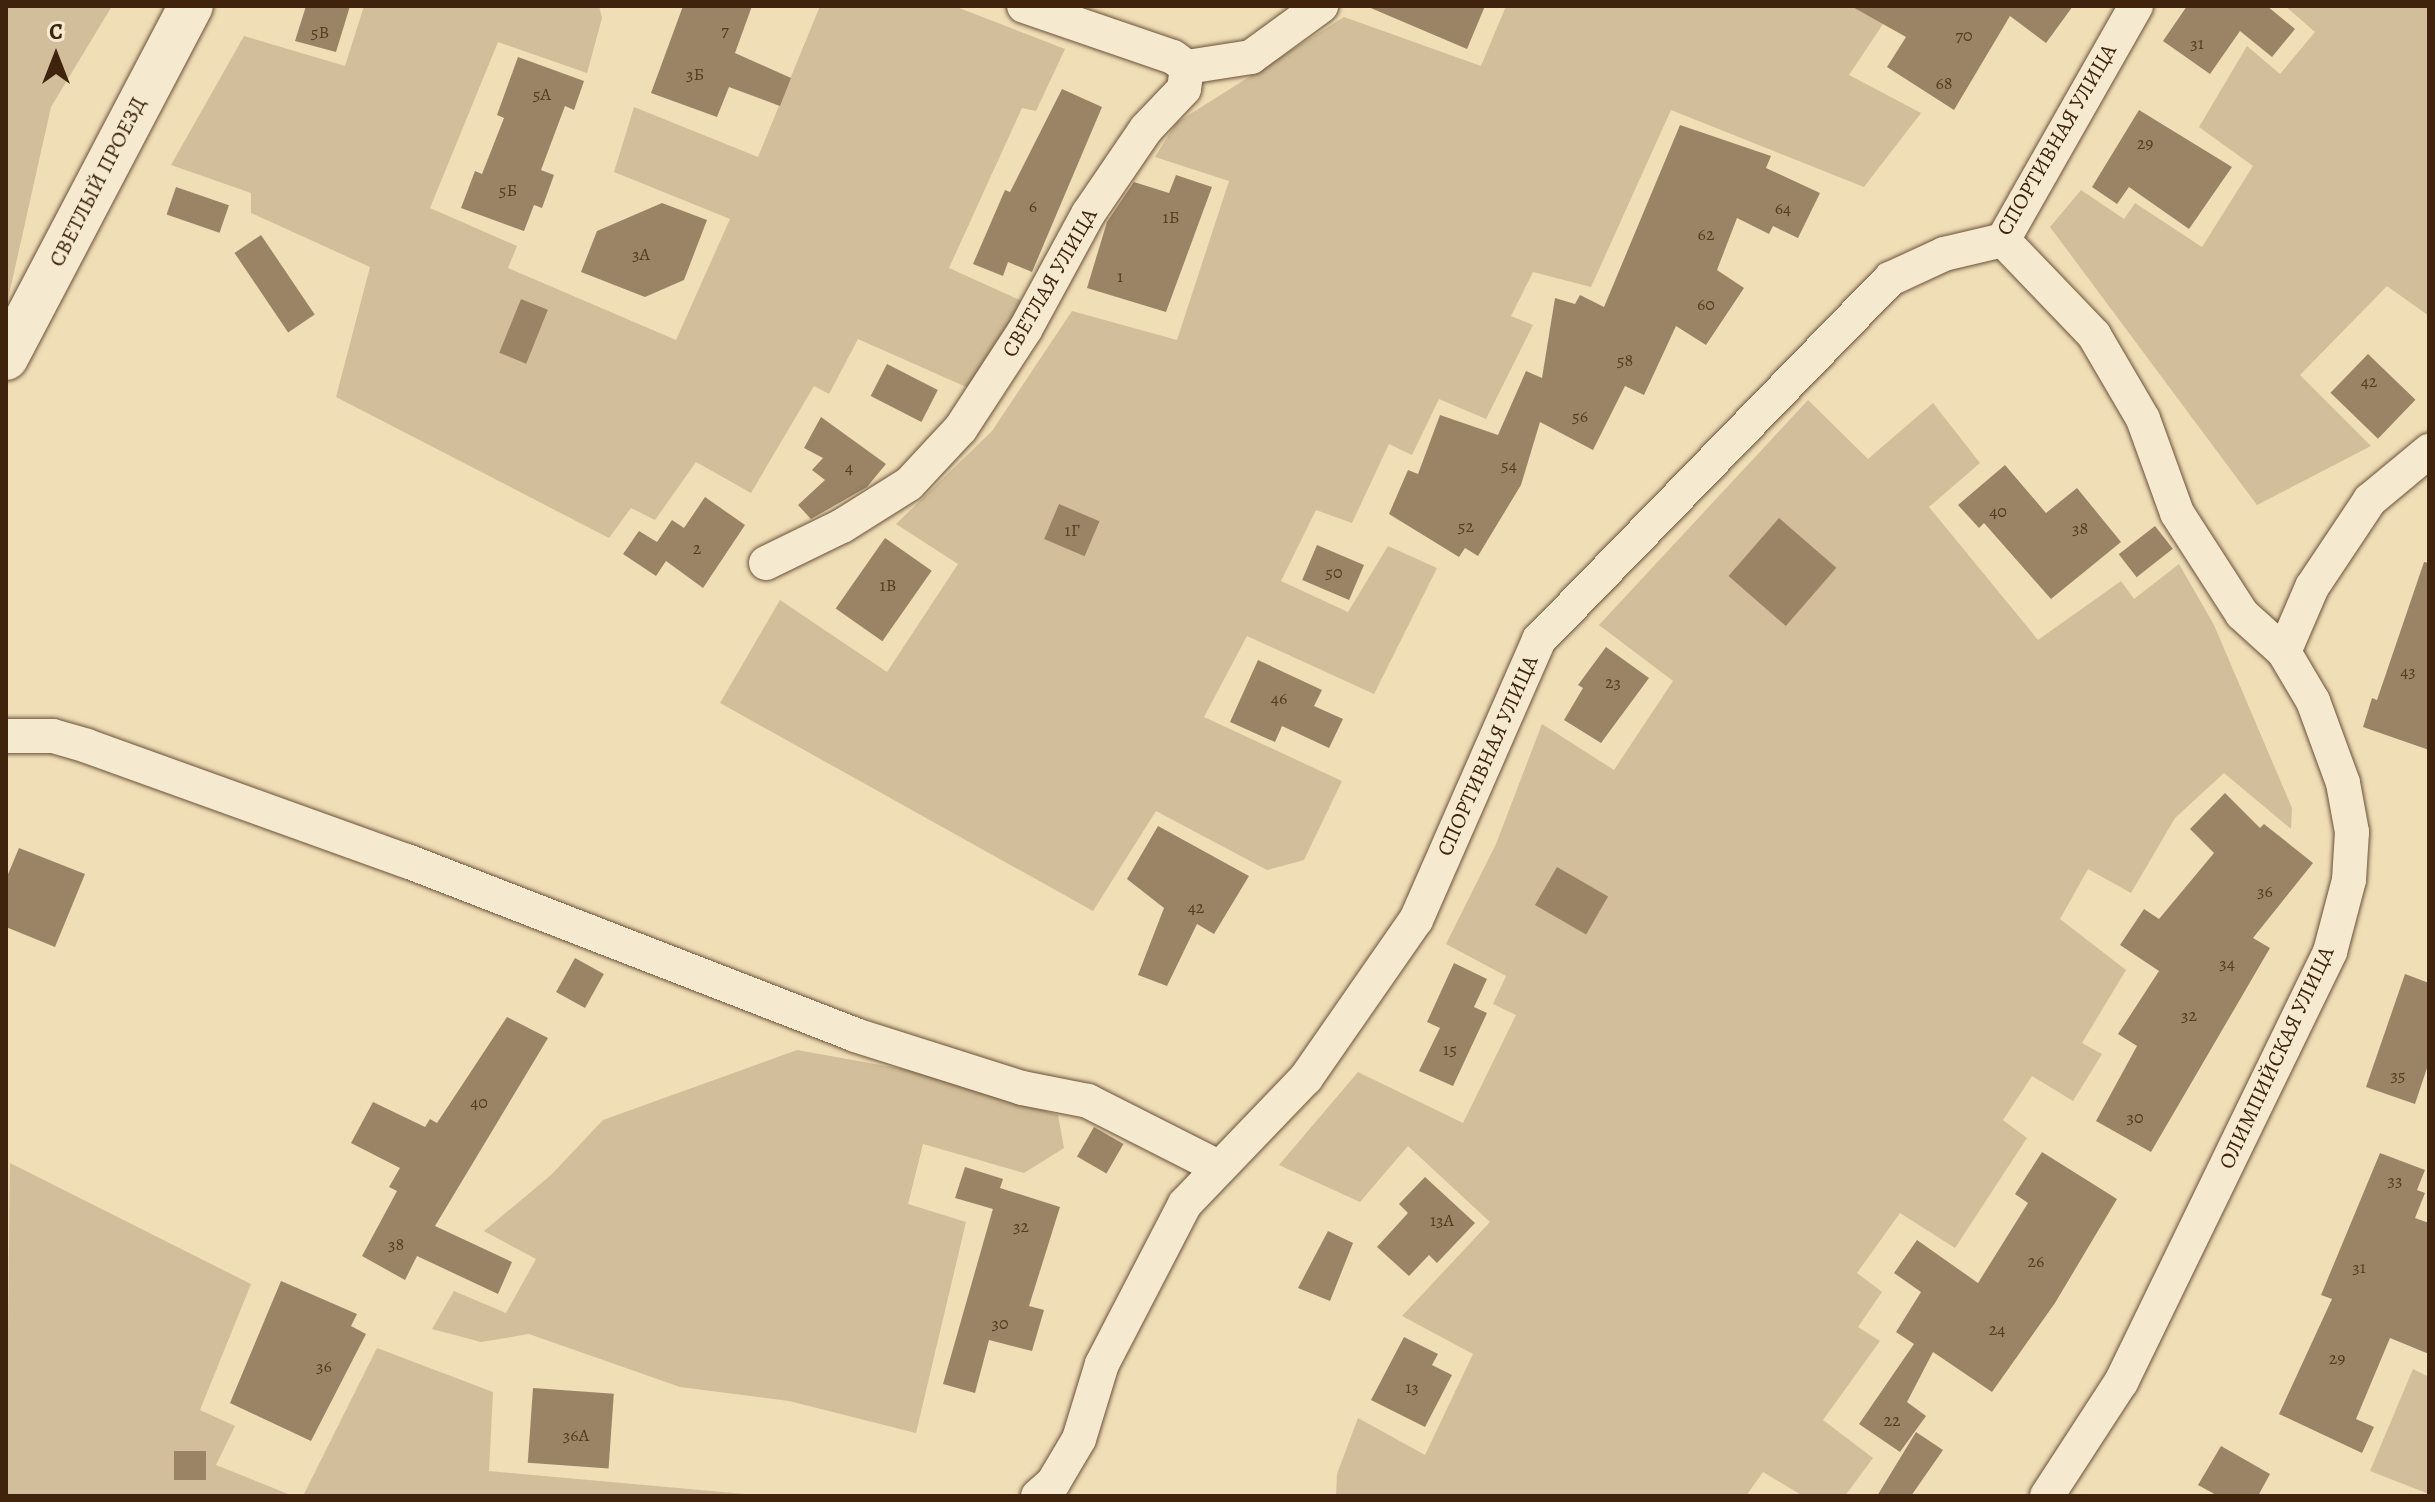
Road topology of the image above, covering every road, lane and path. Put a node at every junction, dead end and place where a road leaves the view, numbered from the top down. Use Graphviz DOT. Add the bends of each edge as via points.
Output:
graph roads {
  1 [pos="191,6"];
  2 [pos="1024,6"];
  3 [pos="1321,6"];
  4 [pos="2136,6"];
  5 [pos="1187,67"];
  6 [pos="2003,240"];
  7 [pos="6,358"];
  8 [pos="2429,451"];
  9 [pos="766,563"];
  10 [pos="2284,652"];
  11 [pos="6,736"];
  12 [pos="1218,1167"];
  13 [pos="1038,1496"];
  14 [pos="2047,1496"];
  1 -- 7 [label="street, СВЕТЛЫЙ ПРОЕЗД"];
  2 -- 5 [label="street" via="1173,57"];
  3 -- 5 [label="street" via="1251,57"];
  4 -- 6 [label="street, СПОРТИВНАЯ УЛИЦА"];
  5 -- 9 [label="street, СВЕТЛАЯ УЛИЦА" via="1184,89 1146,129 1088,214 1025,330 961,428 909,484 842,526"];
  6 -- 10 [label="street, ОЛИМПИЙСКАЯ УЛИЦА" via="2094,335 2143,419 2177,513 2242,614"];
  6 -- 12 [label="street, СПОРТИВНАЯ УЛИЦА" via="1944,254 1890,279 1539,640 1416,920 1306,1078"];
  8 -- 10 [label="street" via="2370,500 2312,587"];
  10 -- 14 [label="street, ОЛИМПИЙСКАЯ УЛИЦА" via="2313,701 2343,783 2352,832 2349,880 2330,952 2121,1382"];
  11 -- 12 [label="street" via="53,736 87,746 407,861 855,1035 1022,1088 1088,1101"];
  12 -- 13 [label="street, СПОРТИВНАЯ УЛИЦА" via="1185,1204 1102,1364 1079,1439 1053,1483"];
}
